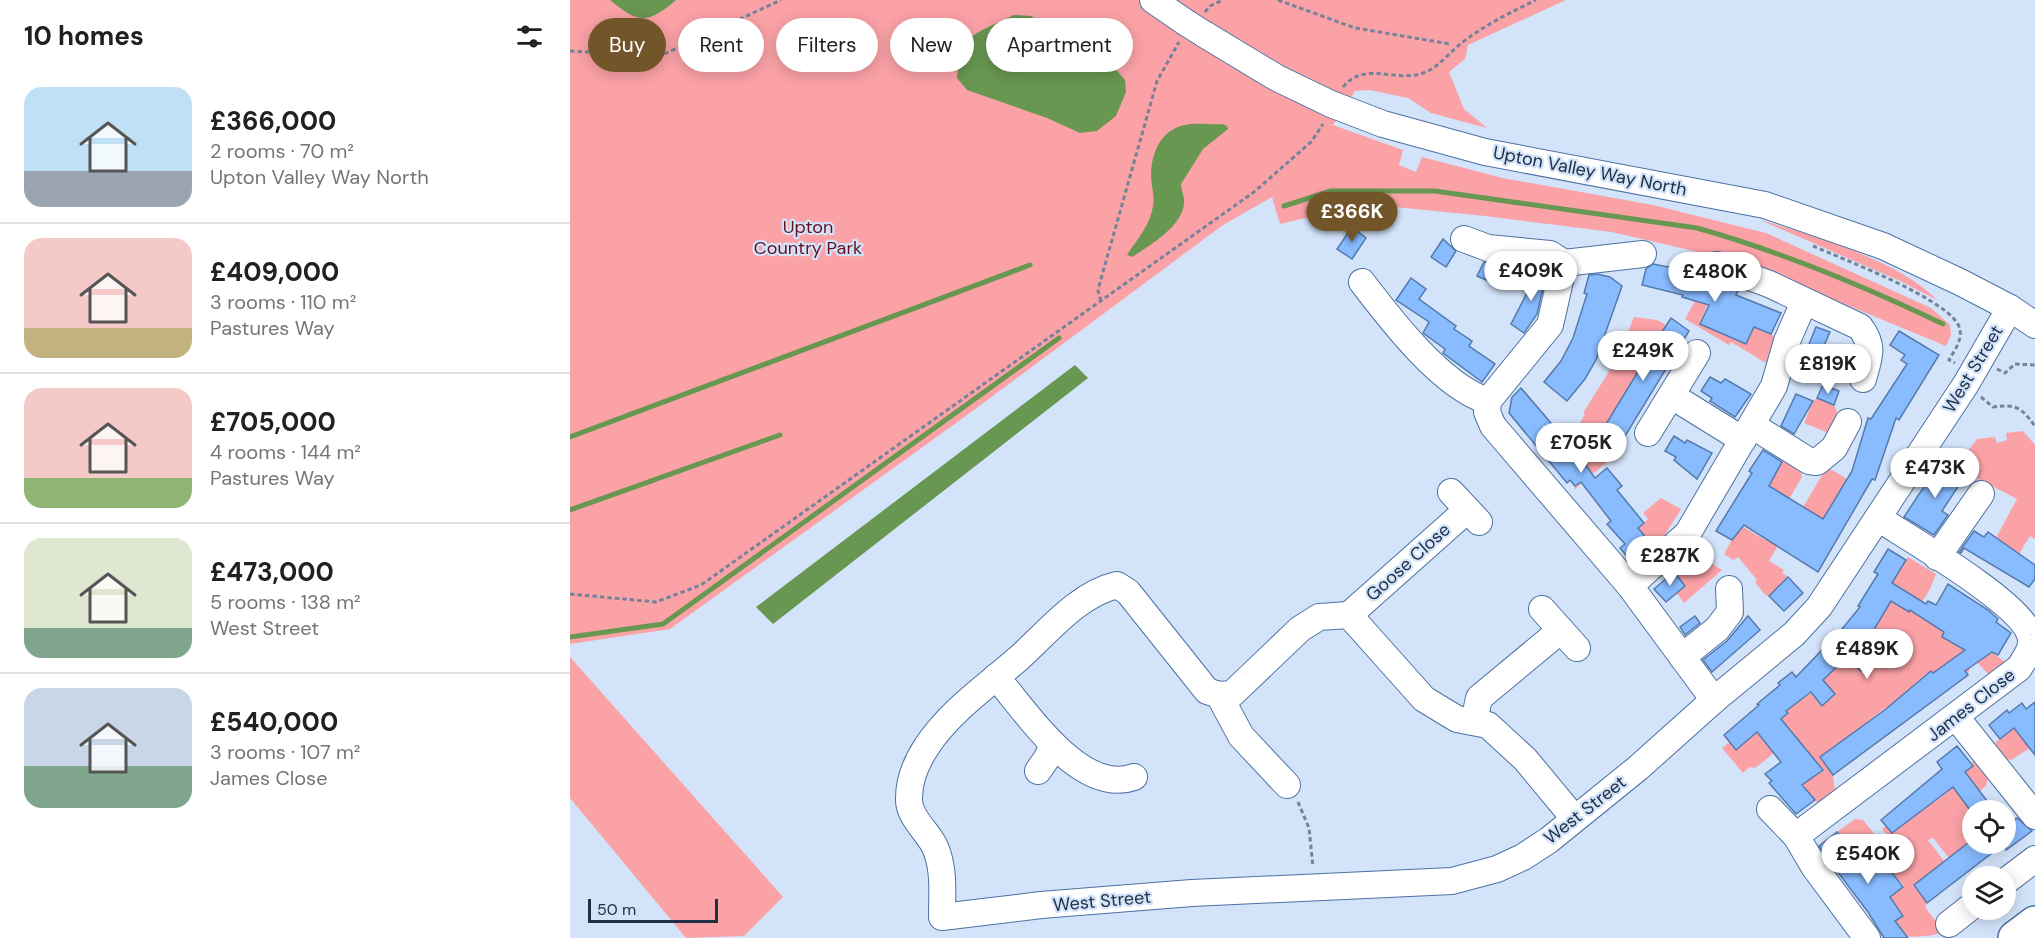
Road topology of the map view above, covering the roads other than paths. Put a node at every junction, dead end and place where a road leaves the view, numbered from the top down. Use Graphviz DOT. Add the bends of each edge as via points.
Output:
graph roads {
  1 [pos="1153,0"];
  2 [pos="1464,238"];
  3 [pos="1643,254"];
  4 [pos="1564,263"];
  5 [pos="1717,265"];
  6 [pos="1362,282"];
  7 [pos="1804,302"];
  8 [pos="2010,308"];
  9 [pos="2035,325"];
  10 [pos="1696,353"];
  11 [pos="1863,379"];
  12 [pos="1672,396"];
  13 [pos="1488,401"];
  14 [pos="1848,422"];
  15 [pos="1648,433"];
  16 [pos="1748,433"];
  17 [pos="1981,494"];
  18 [pos="1466,508"];
  19 [pos="1878,518"];
  20 [pos="1937,557"];
  21 [pos="1630,586"];
  22 [pos="1729,589"];
  23 [pos="1542,609"];
  24 [pos="1349,615"];
  25 [pos="2033,646"];
  26 [pos="1682,657"];
  27 [pos="996,677"];
  28 [pos="1219,695"];
  29 [pos="1714,700"];
  30 [pos="1956,717"];
  31 [pos="1474,722"];
  32 [pos="1053,744"];
  33 [pos="1038,771"];
  34 [pos="1134,777"];
  35 [pos="1287,785"];
  36 [pos="1770,809"];
  37 [pos="2035,816"];
  38 [pos="1574,818"];
  39 [pos="1796,837"];
  40 [pos="2035,859"];
  41 [pos="2016,873"];
  42 [pos="1962,914"];
  43 [pos="2035,923"];
  44 [pos="1949,924"];
  45 [pos="1867,938"];
  46 [pos="2015,938"];
  1 -- 8 [label="street, Upton Valley Way North, bridge" via="1277,78 1383,124 1485,152 1765,205 1883,246"];
  2 -- 4 [label="street" via="1488,248 1550,254"];
  3 -- 4 [label="street"];
  4 -- 13 [label="street" via="1550,325"];
  5 -- 7 [label="street"];
  6 -- 13 [label="street" via="1438,368 1473,397"];
  7 -- 11 [label="street" via="1860,327 1870,351"];
  7 -- 16 [label="street" via="1774,386"];
  8 -- 9 [label="street, Upton Valley Way North"];
  8 -- 19 [label="street, West Street" via="1969,379"];
  10 -- 12 [label="street"];
  12 -- 15 [label="street"];
  12 -- 16 [label="street"];
  13 -- 21 [label="street" via="1487,412 1493,426"];
  14 -- 16 [label="street" via="1834,448 1817,462"];
  16 -- 21 [label="street" via="1688,533"];
  17 -- 20 [label="street"];
  18 -- 24 [label="street, Goose Close"];
  19 -- 20 [label="street, James Close"];
  19 -- 29 [label="street, West Street" via="1819,607 1794,634"];
  20 -- 25 [label="street, James Close" via="2001,599 2022,619"];
  21 -- 26 [label="street"];
  22 -- 26 [label="street" via="1730,612 1717,629"];
  23 -- 31 [label="street" via="1569,639 1479,698"];
  24 -- 28 [label="street" via="1319,617 1300,629 1232,694"];
  24 -- 31 [label="street" via="1424,699 1457,719"];
  25 -- 30 [label="street, James Close" via="2019,668"];
  26 -- 29 [label="street"];
  27 -- 28 [label="street" via="1074,607 1104,588 1117,585 1128,592 1207,692"];
  27 -- 32 [label="street"];
  27 -- 38 [label="street, West Street" via="951,717 926,747 912,774 908,800 941,865 942,917 1168,895 1452,881 1497,869 1523,857"];
  28 -- 35 [label="street" via="1241,736"];
  29 -- 38 [label="street, West Street" via="1638,768"];
  30 -- 37 [label="street"];
  30 -- 39 [label="street, James Close"];
  31 -- 38 [label="street" via="1488,725 1526,759"];
  32 -- 33 [label="street"];
  32 -- 34 [label="street" via="1083,769 1116,780"];
  36 -- 39 [label="street"];
  39 -- 45 [label="street"];
  40 -- 41 [label="street"];
  42 -- 44 [label="street"];
  43 -- 46 [label="highway"];
}
